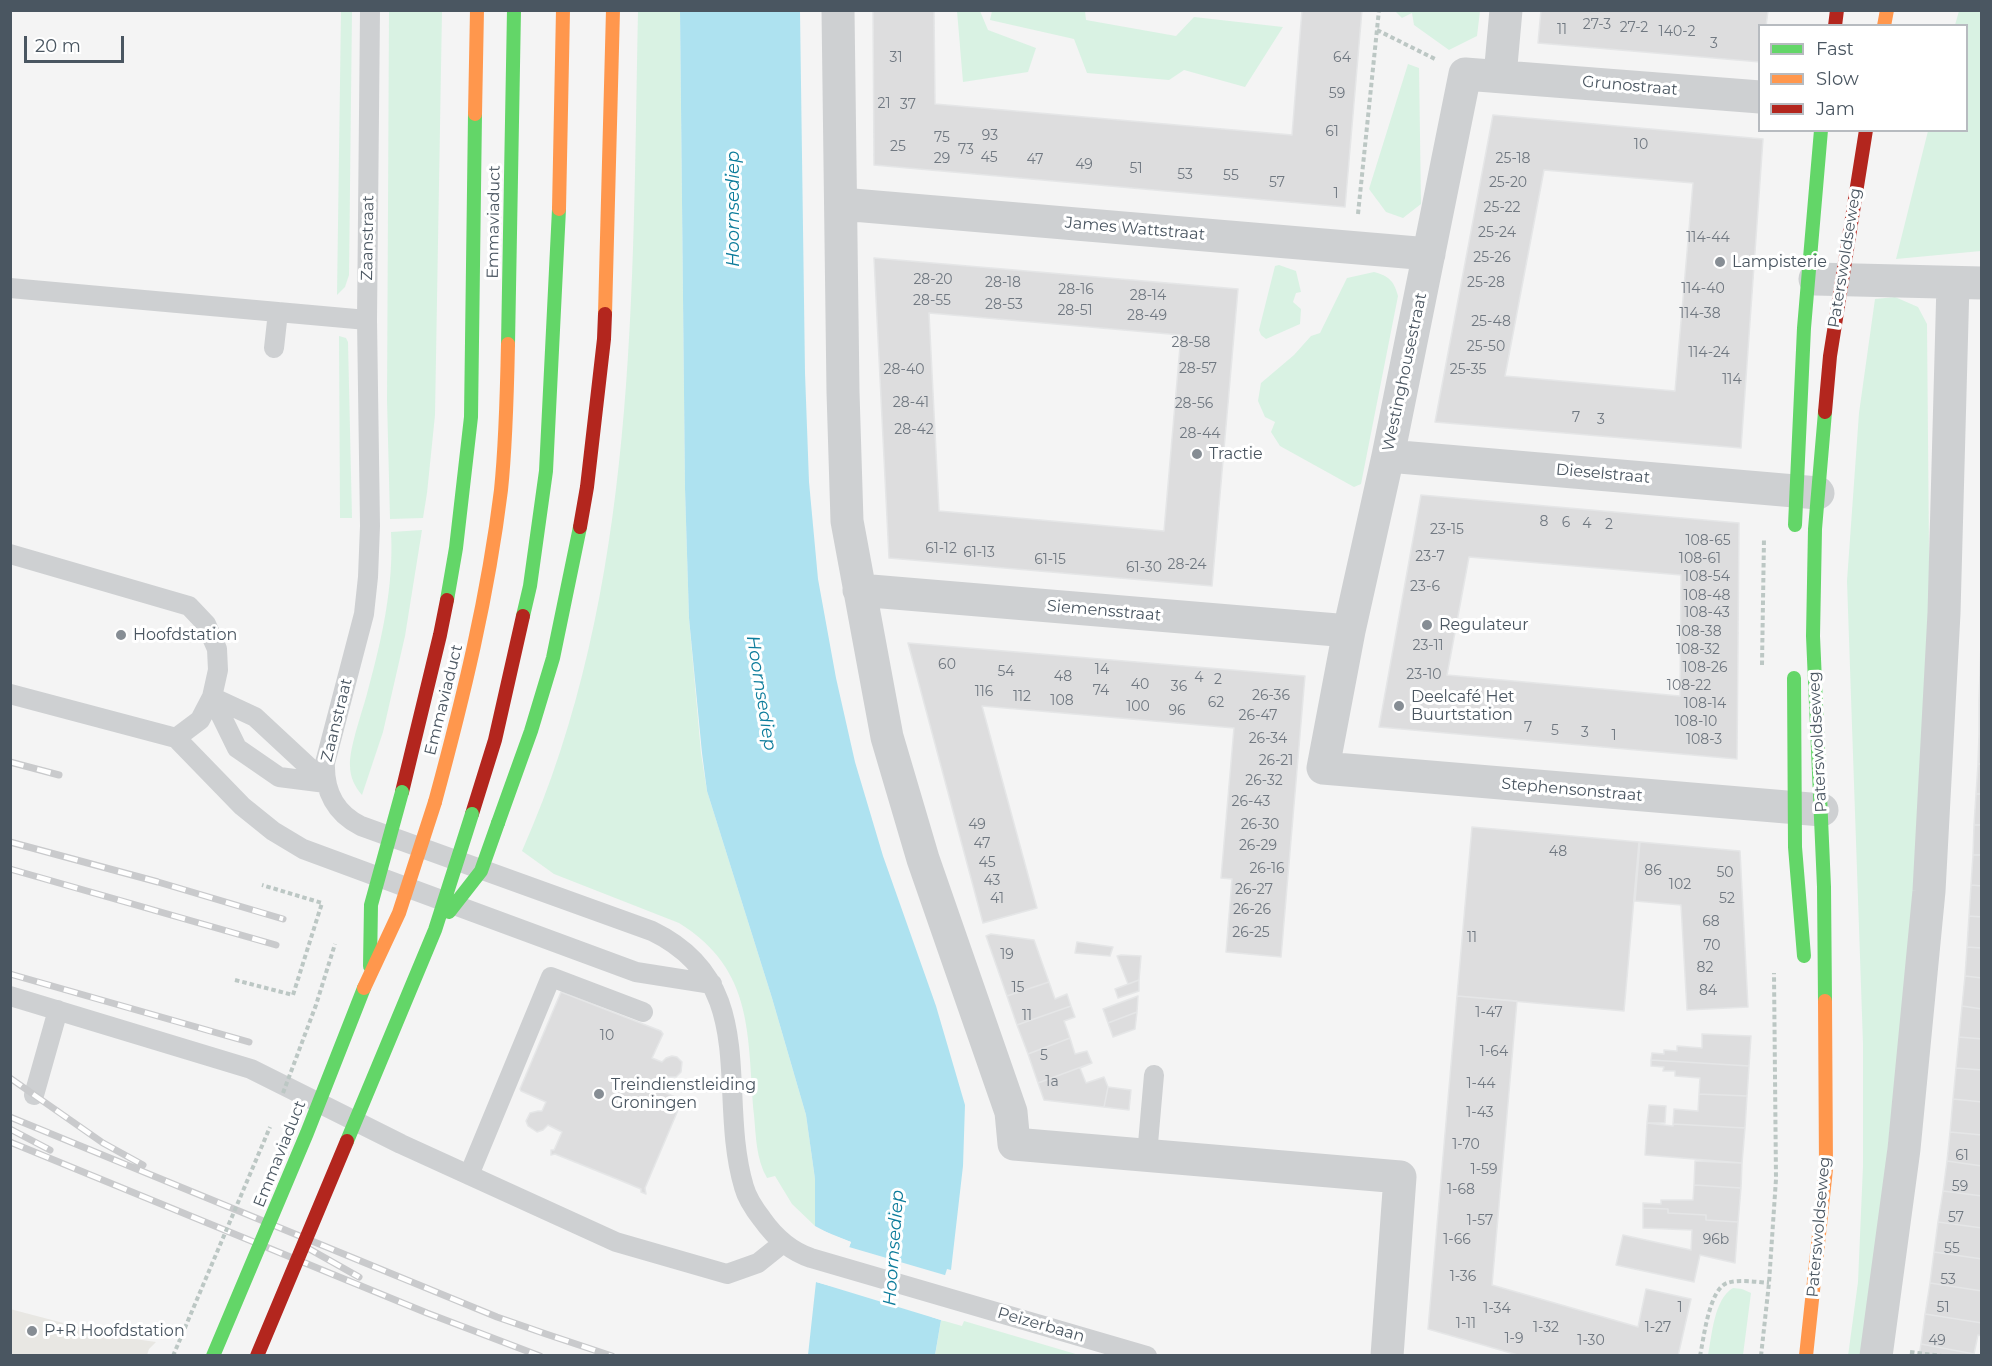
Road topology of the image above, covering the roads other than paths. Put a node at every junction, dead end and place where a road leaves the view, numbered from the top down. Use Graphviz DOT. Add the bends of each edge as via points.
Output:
graph roads {
  1 [pos="370,10"];
  2 [pos="477,10"];
  3 [pos="514,10"];
  4 [pos="563,10"];
  5 [pos="613,10"];
  6 [pos="838,10"];
  7 [pos="1506,10"];
  8 [pos="1500,76"];
  9 [pos="1758,97"];
  10 [pos="1821,132"];
  11 [pos="1866,132"];
  12 [pos="841,204"];
  13 [pos="1429,254"];
  14 [pos="1807,279"];
  15 [pos="1842,280"];
  16 [pos="1967,283"];
  17 [pos="10,288"];
  18 [pos="278,312"];
  19 [pos="367,320"];
  20 [pos="274,348"];
  21 [pos="1388,456"];
  22 [pos="1807,492"];
  23 [pos="1795,535"];
  24 [pos="10,554"];
  25 [pos="859,590"];
  26 [pos="1349,631"];
  27 [pos="1794,662"];
  28 [pos="10,694"];
  29 [pos="212,696"];
  30 [pos="176,738"];
  31 [pos="1323,768"];
  32 [pos="326,783"];
  33 [pos="1808,809"];
  34 [pos="435,930"];
  35 [pos="1805,968"];
  36 [pos="370,972"];
  37 [pos="712,984"];
  38 [pos="10,996"];
  39 [pos="58,1010"];
  40 [pos="643,1012"];
  41 [pos="1154,1076"];
  42 [pos="34,1095"];
  43 [pos="1147,1155"];
  44 [pos="469,1175"];
  45 [pos="783,1243"];
  46 [pos="811,1258"];
  47 [pos="213,1356"];
  48 [pos="257,1356"];
  49 [pos="1147,1356"];
  50 [pos="1387,1356"];
  51 [pos="1806,1356"];
  52 [pos="1876,1356"];
  1 -- 19 [label="lane, Zaanstraat"];
  2 -- 36 [label="main road, bridge" via="471,417 454,558 440,635 370,905"];
  3 -- 36 [label="main road, Emmaviaduct, bridge" via="505,442 493,550 455,731 435,802 399,914"];
  4 -- 34 [label="main road, bridge" via="558,252 546,471 530,586 495,740"];
  5 -- 34 [label="main road, bridge" via="604,339 578,542 553,658 481,871"];
  6 -- 12 [label="street"];
  7 -- 8 [label="street"];
  8 -- 9 [label="street, Grunostraat"];
  8 -- 13 [label="street, Westinghousestraat" via="1465,74"];
  10 -- 14 [label="main road, Paterswoldseweg"];
  11 -- 15 [label="main road, Paterswoldseweg"];
  12 -- 13 [label="street, James Wattstraat"];
  12 -- 25 [label="street" via="847,521"];
  13 -- 21 [label="street, Westinghousestraat"];
  14 -- 15 [label="street"];
  14 -- 22 [label="main road, Paterswoldseweg" via="1800,384"];
  15 -- 16 [label="street"];
  15 -- 22 [label="main road, Paterswoldseweg"];
  16 -- 52 [label="street" via="1929,891 1904,1149"];
  17 -- 18 [label="lane"];
  18 -- 19 [label="lane"];
  18 -- 20 [label="lane"];
  19 -- 32 [label="lane, Zaanstraat" via="368,577 364,614 325,763"];
  21 -- 22 [label="street, Dieselstraat"];
  21 -- 26 [label="street, Westinghousestraat"];
  22 -- 23 [label="main road, Paterswoldseweg"];
  22 -- 33 [label="main road, Paterswoldseweg" via="1820,755"];
  24 -- 29 [label="lane" via="189,606 206,624 217,649 218,670"];
  25 -- 26 [label="street, Siemensstraat"];
  25 -- 43 [label="street" via="887,737 923,859 1011,1112 1014,1143"];
  26 -- 31 [label="street, Westinghousestraat"];
  27 -- 33 [label="main road, Paterswoldseweg"];
  28 -- 30 [label="lane"];
  29 -- 30 [label="lane" via="200,720"];
  29 -- 32 [label="lane" via="255,717"];
  29 -- 32 [label="lane" via="237,748 279,777"];
  30 -- 37 [label="lane" via="242,806 303,849 636,972"];
  31 -- 33 [label="street, Stephensonstraat"];
  32 -- 37 [label="lane, Zaanstraat" via="332,800 352,822 652,931 685,950"];
  33 -- 35 [label="main road, Paterswoldseweg"];
  33 -- 51 [label="main road, Paterswoldseweg" via="1826,1040 1826,1169"];
  34 -- 48 [label="main road, bridge"];
  36 -- 47 [label="main road, Emmaviaduct, bridge" via="303,1144"];
  37 -- 45 [label="lane, Zaanstraat" via="728,1033 736,1143 744,1189 768,1228"];
  38 -- 39 [label="lane"];
  39 -- 42 [label="lane"];
  39 -- 44 [label="lane" via="251,1068"];
  40 -- 44 [label="lane" via="550,977"];
  41 -- 43 [label="lane"];
  43 -- 50 [label="street" via="1400,1177"];
  44 -- 45 [label="lane" via="616,1242 727,1274 758,1263"];
  45 -- 46 [label="lane, Zaanstraat"];
  46 -- 49 [label="lane, Peizerbaan"];
}
